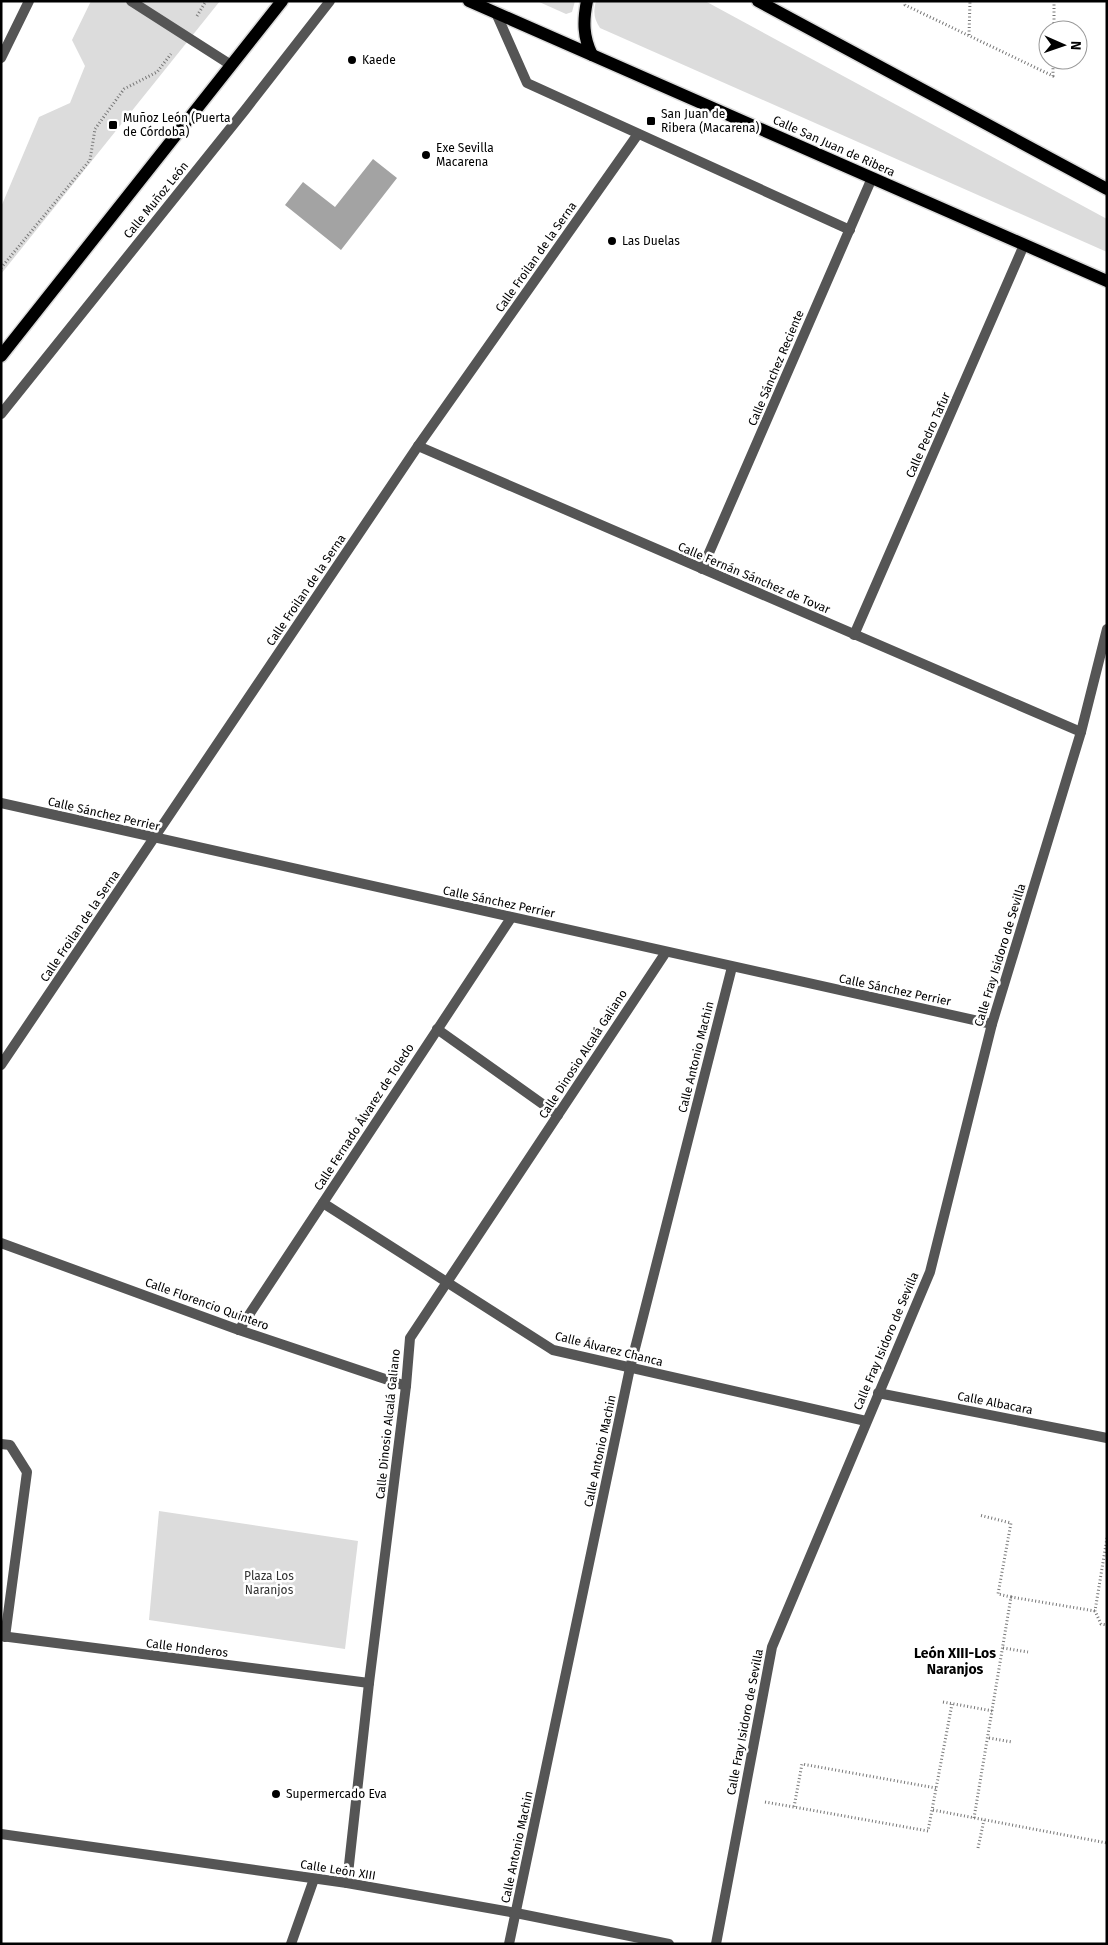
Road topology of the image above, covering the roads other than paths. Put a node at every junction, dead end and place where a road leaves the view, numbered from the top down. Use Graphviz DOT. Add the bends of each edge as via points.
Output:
graph roads {
  1 [pos="29,1"];
  2 [pos="131,1"];
  3 [pos="282,1"];
  4 [pos="330,1"];
  5 [pos="468,1"];
  6 [pos="586,1"];
  7 [pos="758,1"];
  8 [pos="496,13"];
  9 [pos="592,56"];
  10 [pos="1,58"];
  11 [pos="231,65"];
  12 [pos="638,134"];
  13 [pos="872,178"];
  14 [pos="1107,189"];
  15 [pos="850,230"];
  16 [pos="1024,245"];
  17 [pos="1107,280"];
  18 [pos="1,356"];
  19 [pos="1,414"];
  20 [pos="418,446"];
  21 [pos="702,569"];
  22 [pos="1107,629"];
  23 [pos="854,635"];
  24 [pos="1081,732"];
  25 [pos="1,803"];
  26 [pos="154,838"];
  27 [pos="511,918"];
  28 [pos="666,952"];
  29 [pos="732,967"];
  30 [pos="992,1024"];
  31 [pos="437,1029"];
  32 [pos="1,1065"];
  33 [pos="558,1115"];
  34 [pos="323,1203"];
  35 [pos="1,1243"];
  36 [pos="447,1282"];
  37 [pos="239,1330"];
  38 [pos="630,1368"];
  39 [pos="406,1386"];
  40 [pos="878,1393"];
  41 [pos="866,1421"];
  42 [pos="1107,1438"];
  43 [pos="1,1444"];
  44 [pos="3,1636"];
  45 [pos="369,1683"];
  46 [pos="1,1834"];
  47 [pos="314,1879"];
  48 [pos="347,1883"];
  49 [pos="516,1912"];
  50 [pos="291,1944"];
  51 [pos="509,1944"];
  52 [pos="669,1944"];
  53 [pos="716,1944"];
  1 -- 10 [label="street"];
  2 -- 11 [label="street"];
  3 -- 11 [label="main road, Calle Muñoz León"];
  4 -- 19 [label="street, Calle Muñoz León"];
  5 -- 8 [label="main road, Calle San Juan de Ribera"];
  6 -- 9 [label="main road" via="586,42"];
  7 -- 14 [label="main road"];
  8 -- 9 [label="main road, Calle San Juan de Ribera"];
  8 -- 12 [label="street" via="526,83"];
  9 -- 13 [label="main road, Calle San Juan de Ribera"];
  11 -- 18 [label="main road, Calle Muñoz León"];
  12 -- 15 [label="street"];
  12 -- 20 [label="street, Calle Froilan de la Serna"];
  13 -- 15 [label="street, Calle Sánchez Reciente"];
  13 -- 16 [label="main road, Calle San Juan de Ribera"];
  15 -- 21 [label="street, Calle Sánchez Reciente"];
  16 -- 17 [label="main road, Calle San Juan de Ribera"];
  16 -- 23 [label="street, Calle Pedro Tafur"];
  20 -- 21 [label="street, Calle Fernán Sánchez de Tovar"];
  20 -- 26 [label="street, Calle Froilan de la Serna"];
  21 -- 23 [label="street, Calle Fernán Sánchez de Tovar"];
  22 -- 24 [label="street, Calle Fray Isidoro de Sevilla"];
  23 -- 24 [label="street, Calle Fernán Sánchez de Tovar"];
  24 -- 30 [label="street, Calle Fray Isidoro de Sevilla"];
  25 -- 26 [label="street, Calle Sánchez Perrier"];
  26 -- 27 [label="street, Calle Sánchez Perrier"];
  26 -- 32 [label="street, Calle Froilan de la Serna"];
  27 -- 28 [label="street, Calle Sánchez Perrier"];
  27 -- 31 [label="street, Calle Fernado Álvarez de Toledo"];
  28 -- 29 [label="street, Calle Sánchez Perrier"];
  28 -- 33 [label="street, Calle Dinosio Alcalá Galiano"];
  29 -- 30 [label="street, Calle Sánchez Perrier"];
  29 -- 38 [label="street, Calle Antonio Machin"];
  30 -- 40 [label="street, Calle Fray Isidoro de Sevilla" via="930,1272"];
  31 -- 33 [label="street"];
  31 -- 34 [label="street, Calle Fernado Álvarez de Toledo"];
  33 -- 36 [label="street, Calle Dinosio Alcalá Galiano"];
  34 -- 36 [label="street, Calle Álvarez Chanca"];
  34 -- 37 [label="street, Calle Fernado Álvarez de Toledo"];
  35 -- 37 [label="street, Calle Florencio Quintero"];
  36 -- 38 [label="street, Calle Álvarez Chanca" via="553,1350"];
  36 -- 39 [label="street, Calle Dinosio Alcalá Galiano" via="410,1338"];
  37 -- 39 [label="street, Calle Florencio Quintero"];
  38 -- 41 [label="street, Calle Álvarez Chanca"];
  38 -- 49 [label="street, Calle Antonio Machin"];
  39 -- 45 [label="street, Calle Dinosio Alcalá Galiano"];
  40 -- 41 [label="street, Calle Fray Isidoro de Sevilla"];
  40 -- 42 [label="street, Calle Albacara"];
  41 -- 53 [label="street, Calle Fray Isidoro de Sevilla" via="772,1647"];
  43 -- 44 [label="street" via="10,1445 27,1472"];
  44 -- 45 [label="street, Calle Honderos"];
  45 -- 48 [label="street, Calle Dinosio Alcalá Galiano"];
  46 -- 47 [label="street, Calle León XIII"];
  47 -- 48 [label="street, Calle León XIII"];
  47 -- 50 [label="street"];
  48 -- 49 [label="street, Calle León XIII"];
  49 -- 51 [label="street, Calle Antonio Machin"];
  49 -- 52 [label="street, Calle León XIII"];
}
